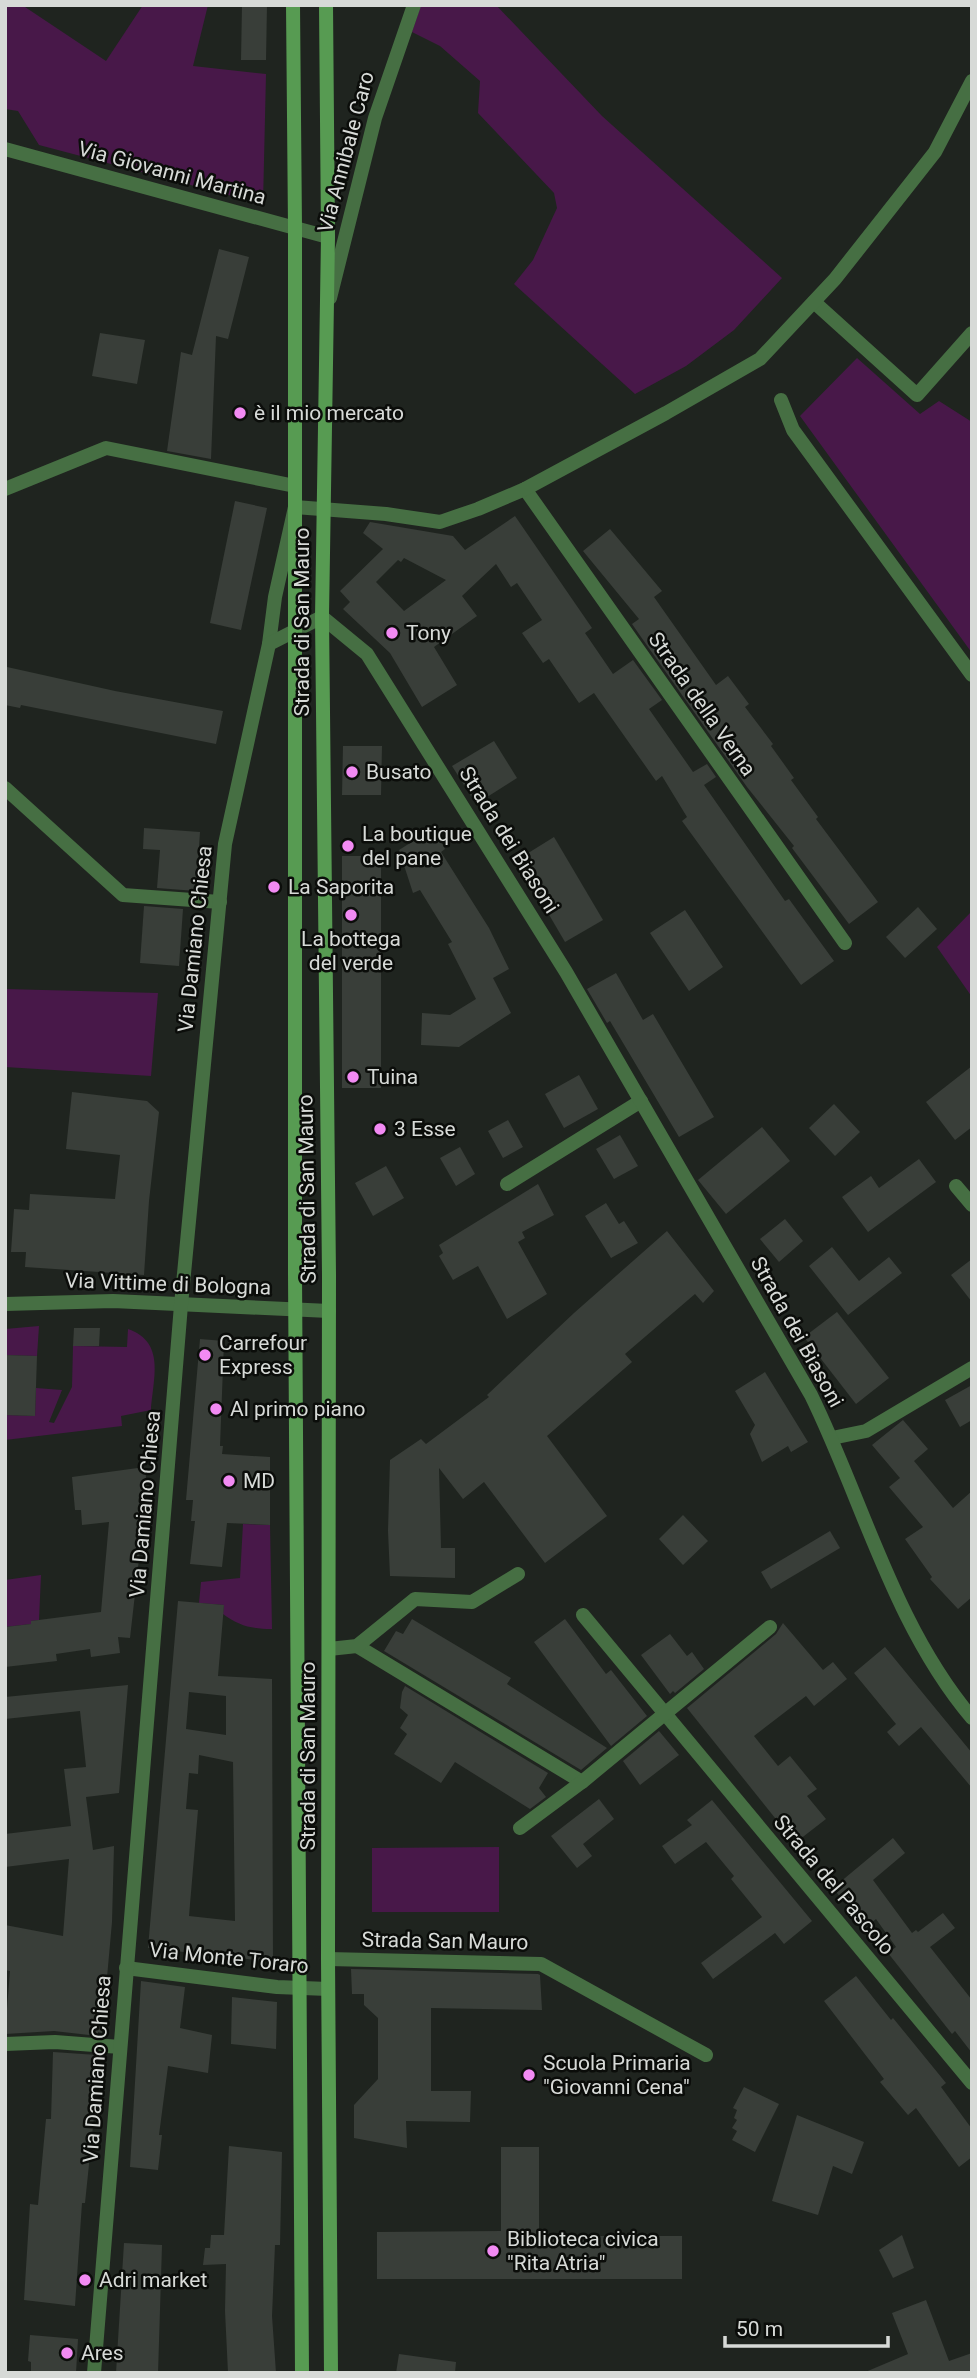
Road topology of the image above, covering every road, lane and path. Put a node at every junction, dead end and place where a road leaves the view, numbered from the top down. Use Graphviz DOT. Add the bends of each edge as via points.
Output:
graph roads {
  1 [pos="293,5"];
  2 [pos="326,5"];
  3 [pos="414,5"];
  4 [pos="972,81"];
  5 [pos="5,149"];
  6 [pos="295,228"];
  7 [pos="328,237"];
  8 [pos="814,302"];
  9 [pos="326,313"];
  10 [pos="972,333"];
  11 [pos="780,400"];
  12 [pos="295,486"];
  13 [pos="5,489"];
  14 [pos="524,489"];
  15 [pos="295,507"];
  16 [pos="324,510"];
  17 [pos="322,617"];
  18 [pos="295,631"];
  19 [pos="269,644"];
  20 [pos="972,675"];
  21 [pos="5,788"];
  22 [pos="220,902"];
  23 [pos="845,943"];
  24 [pos="641,1101"];
  25 [pos="507,1184"];
  26 [pos="956,1186"];
  27 [pos="972,1205"];
  28 [pos="5,1304"];
  29 [pos="181,1305"];
  30 [pos="295,1310"];
  31 [pos="329,1311"];
  32 [pos="972,1368"];
  33 [pos="832,1438"];
  34 [pos="518,1574"];
  35 [pos="583,1615"];
  36 [pos="770,1627"];
  37 [pos="357,1646"];
  38 [pos="329,1649"];
  39 [pos="665,1714"];
  40 [pos="972,1718"];
  41 [pos="582,1782"];
  42 [pos="520,1828"];
  43 [pos="328,1959"];
  44 [pos="126,1968"];
  45 [pos="328,1989"];
  46 [pos="300,1990"];
  47 [pos="5,2044"];
  48 [pos="120,2047"];
  49 [pos="706,2055"];
  50 [pos="972,2082"];
  51 [pos="94,2373"];
  52 [pos="302,2373"];
  53 [pos="331,2373"];
  1 -- 6 [label="main road, Strada di San Mauro"];
  2 -- 7 [label="main road, Strada di San Mauro"];
  3 -- 9 [label="street, Via Annibale Caro" via="375,118"];
  4 -- 8 [label="street" via="935,152"];
  5 -- 6 [label="street, Via Giovanni Martina"];
  6 -- 7 [label="street, Via Giovanni Martina"];
  6 -- 12 [label="main road, Strada di San Mauro"];
  7 -- 9 [label="main road, Strada di San Mauro"];
  8 -- 10 [label="street" via="917,395"];
  8 -- 14 [label="street" via="760,359"];
  9 -- 16 [label="main road, Strada di San Mauro"];
  11 -- 20 [label="street" via="793,430"];
  12 -- 13 [label="street" via="106,448"];
  12 -- 15 [label="main road, Strada di San Mauro"];
  14 -- 16 [label="street" via="440,522"];
  14 -- 23 [label="street, Strada della Verna"];
  15 -- 16 [label="street"];
  15 -- 18 [label="main road, Strada di San Mauro"];
  15 -- 19 [label="street, Via Damiano Chiesa"];
  16 -- 17 [label="main road, Strada di San Mauro"];
  17 -- 18 [label="street"];
  17 -- 24 [label="street, Strada dei Biasoni" via="367,654"];
  17 -- 31 [label="main road, Strada di San Mauro"];
  18 -- 19 [label="street"];
  18 -- 30 [label="main road, Strada di San Mauro"];
  19 -- 22 [label="street, Via Damiano Chiesa" via="225,844"];
  21 -- 22 [label="street" via="123,895"];
  22 -- 29 [label="street, Via Damiano Chiesa"];
  24 -- 25 [label="street"];
  24 -- 33 [label="street, Strada dei Biasoni"];
  26 -- 27 [label="street"];
  28 -- 29 [label="street, Via Vittime di Bologna" via="113,1301"];
  29 -- 30 [label="street, Via Vittime di Bologna"];
  29 -- 44 [label="street, Via Damiano Chiesa"];
  30 -- 31 [label="street, Via Vittime di Bologna"];
  30 -- 46 [label="main road, Strada di San Mauro"];
  31 -- 38 [label="main road, Strada di San Mauro"];
  32 -- 33 [label="street, Strada dei Biasoni" via="866,1431"];
  33 -- 40 [label="street, Strada dei Biasoni" via="893,1591 952,1695"];
  34 -- 37 [label="street" via="472,1602 415,1599"];
  35 -- 39 [label="street, Strada del Pascolo"];
  36 -- 39 [label="street"];
  37 -- 38 [label="street"];
  37 -- 41 [label="street"];
  38 -- 43 [label="main road, Strada di San Mauro"];
  39 -- 41 [label="street"];
  39 -- 50 [label="street, Strada del Pascolo"];
  41 -- 42 [label="street"];
  43 -- 45 [label="main road, Strada di San Mauro"];
  43 -- 49 [label="street, Strada San Mauro" via="541,1965"];
  44 -- 46 [label="street, Via Monte Toraro"];
  44 -- 48 [label="street, Via Damiano Chiesa"];
  45 -- 46 [label="street, Via Monte Toraro"];
  45 -- 53 [label="main road, Strada di San Mauro"];
  46 -- 52 [label="main road, Strada di San Mauro"];
  47 -- 48 [label="street"];
  48 -- 51 [label="street, Via Damiano Chiesa"];
}
